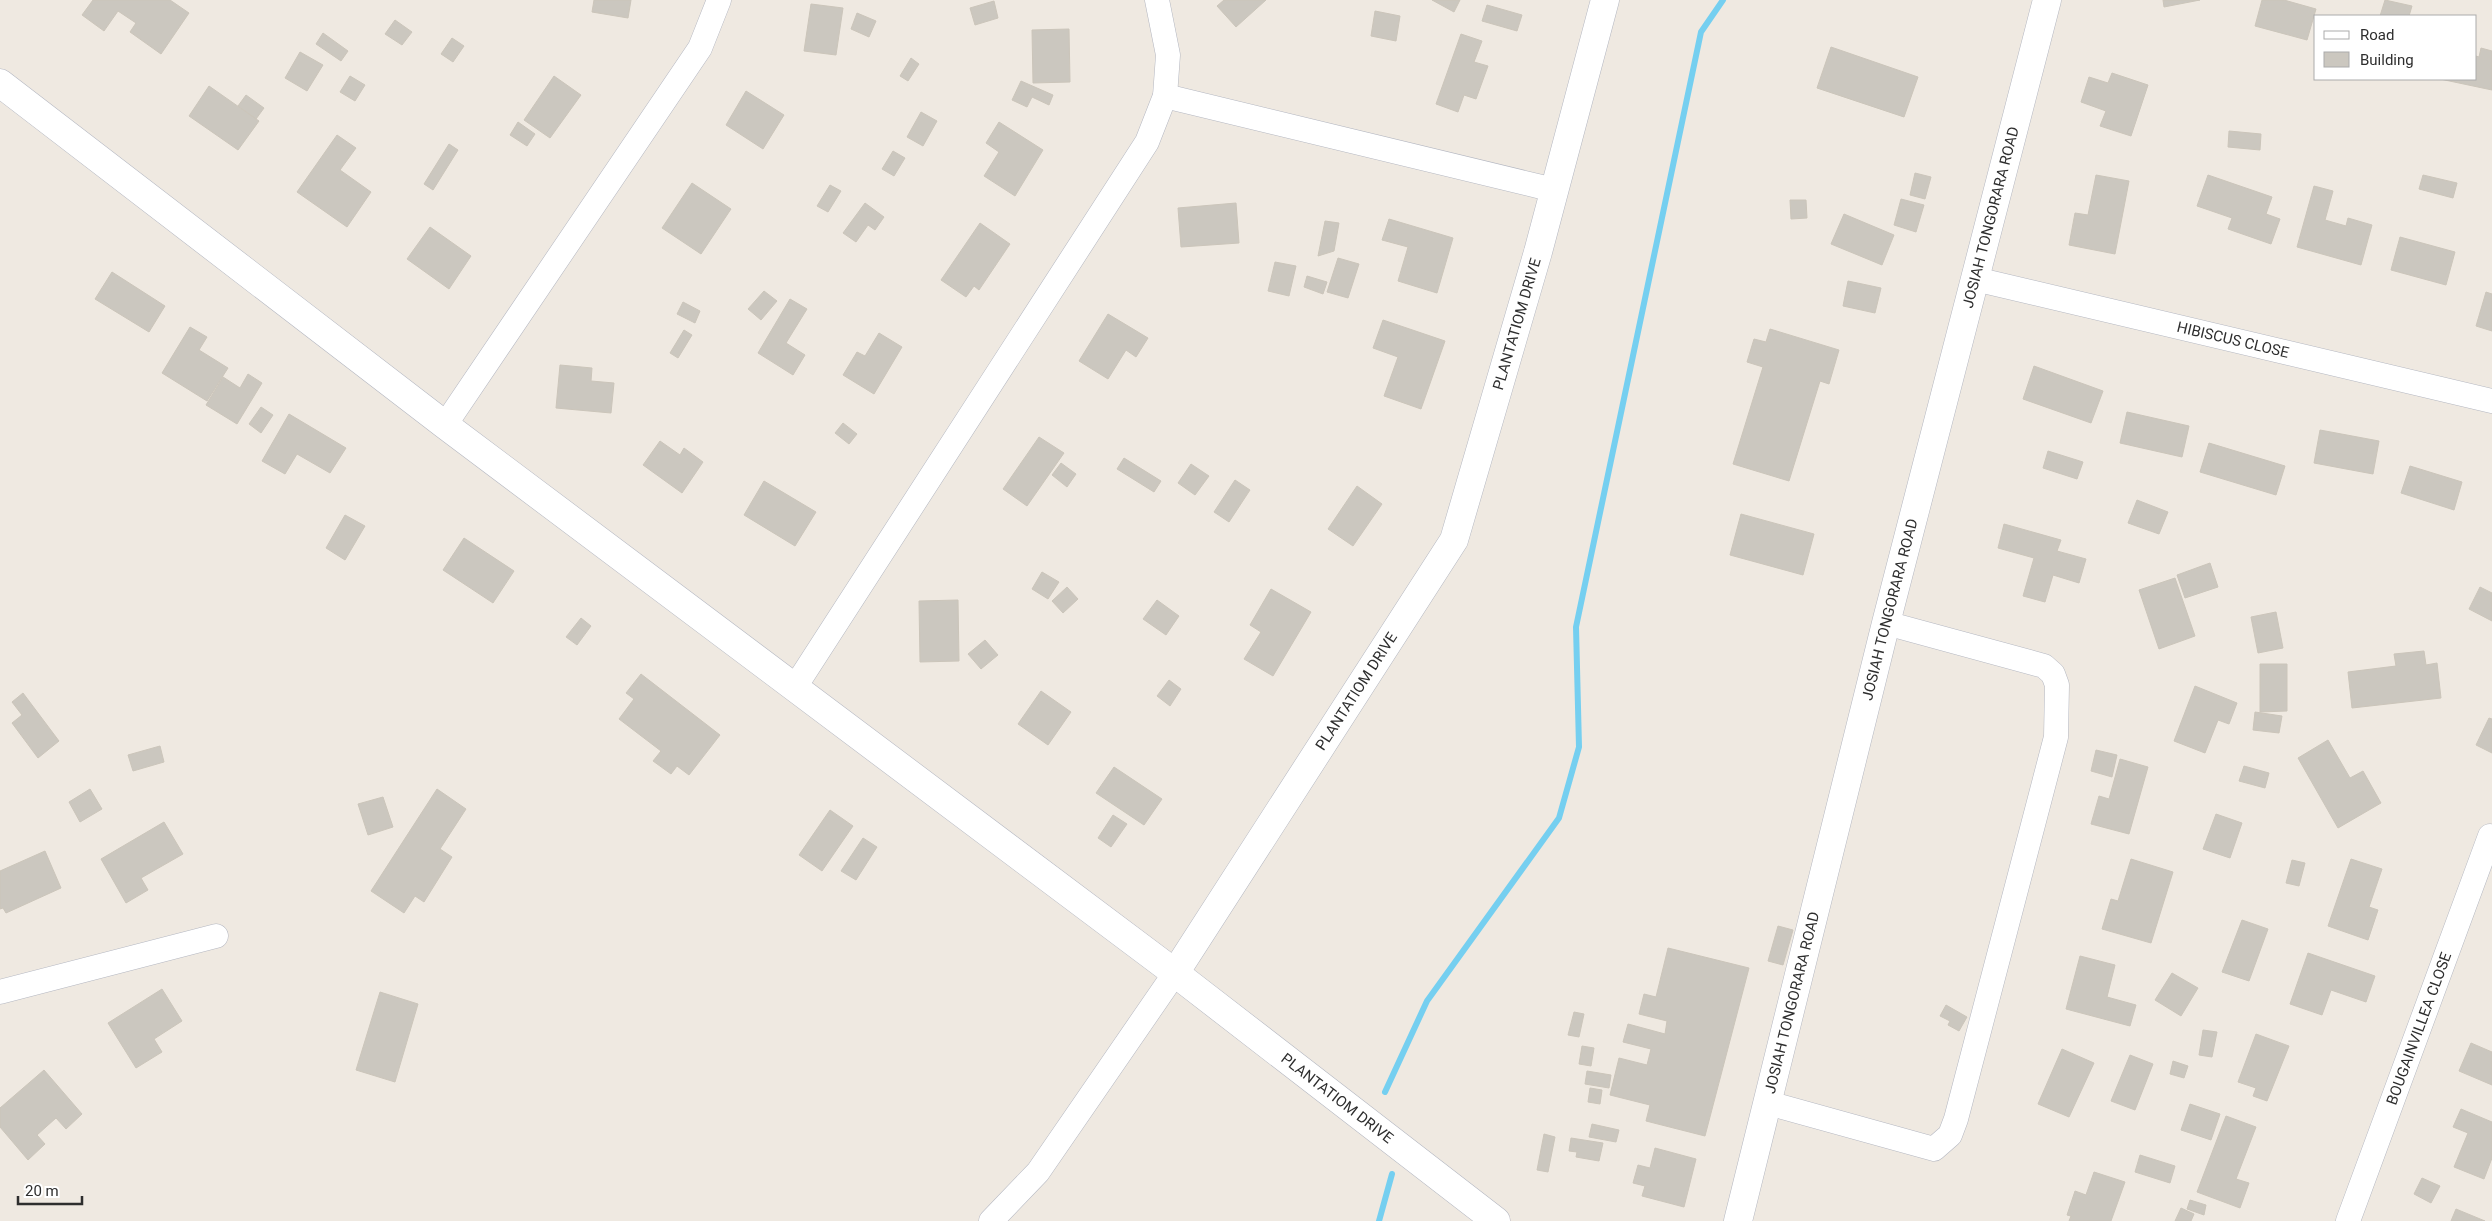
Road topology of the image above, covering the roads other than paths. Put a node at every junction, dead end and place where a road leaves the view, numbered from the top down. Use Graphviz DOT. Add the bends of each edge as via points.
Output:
graph roads {
  1 [pos="719,0"];
  2 [pos="1157,0"];
  3 [pos="1605,0"];
  4 [pos="2047,0"];
  5 [pos="0,83"];
  6 [pos="1165,96"];
  7 [pos="1554,190"];
  8 [pos="1974,279"];
  9 [pos="2492,400"];
  10 [pos="445,426"];
  11 [pos="1886,623"];
  12 [pos="795,687"];
  13 [pos="2490,836"];
  14 [pos="216,936"];
  15 [pos="1175,973"];
  16 [pos="0,992"];
  17 [pos="1768,1103"];
  18 [pos="992,1221"];
  19 [pos="1496,1221"];
  20 [pos="1738,1221"];
  21 [pos="2348,1221"];
  1 -- 10 [label="street" via="700,48"];
  2 -- 6 [label="street" via="1168,55"];
  3 -- 7 [label="street, PLANTATIOM DRIVE"];
  4 -- 8 [label="street, JOSIAH TONGORARA ROAD"];
  5 -- 10 [label="street"];
  6 -- 7 [label="street"];
  6 -- 12 [label="street" via="1147,142"];
  7 -- 15 [label="street, PLANTATIOM DRIVE" via="1454,540"];
  8 -- 9 [label="street, HIBISCUS CLOSE"];
  8 -- 11 [label="street, JOSIAH TONGORARA ROAD"];
  10 -- 12 [label="street"];
  11 -- 17 [label="street, JOSIAH TONGORARA ROAD"];
  11 -- 17 [label="street" via="2044,666 2053,674 2057,685 2056,737 1950,1135 1934,1149"];
  12 -- 15 [label="street"];
  13 -- 21 [label="street, BOUGAINVILLEA CLOSE"];
  14 -- 16 [label="street"];
  15 -- 18 [label="street" via="1038,1172"];
  15 -- 19 [label="street, PLANTATIOM DRIVE"];
  17 -- 20 [label="street, JOSIAH TONGORARA ROAD"];
}
